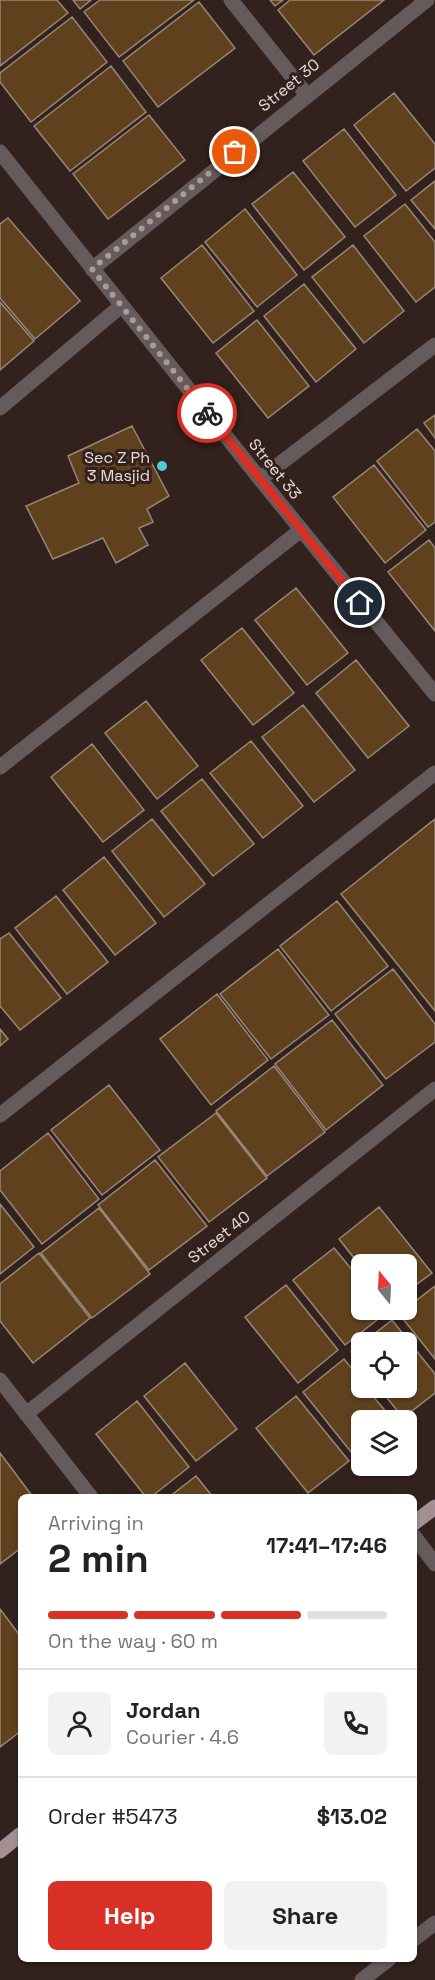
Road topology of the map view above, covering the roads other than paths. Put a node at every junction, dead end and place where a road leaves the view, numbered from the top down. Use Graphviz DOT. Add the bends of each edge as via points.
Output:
graph roads {
  1 [pos="231,0"];
  2 [pos="427,0"];
  3 [pos="306,94"];
  4 [pos="0,152"];
  5 [pos="92,269"];
  6 [pos="121,306"];
  7 [pos="435,345"];
  8 [pos="0,408"];
  9 [pos="260,479"];
  10 [pos="301,530"];
  11 [pos="435,694"];
  12 [pos="0,767"];
  13 [pos="435,772"];
  14 [pos="435,1089"];
  15 [pos="0,1115"];
  16 [pos="0,1380"];
  17 [pos="26,1414"];
  18 [pos="89,1494"];
  19 [pos="435,1507"];
  20 [pos="417,1521"];
  21 [pos="417,1540"];
  22 [pos="435,1564"];
  23 [pos="18,1836"];
  24 [pos="0,1851"];
  25 [pos="435,1923"];
  26 [pos="417,1937"];
  27 [pos="385,1962"];
  28 [pos="362,1980"];
  1 -- 3 [label="street"];
  2 -- 3 [label="street, Street 30"];
  3 -- 5 [label="street, Street 30"];
  4 -- 5 [label="street, Street 33"];
  5 -- 6 [label="street, Street 33"];
  6 -- 8 [label="street"];
  6 -- 9 [label="street, Street 33"];
  7 -- 9 [label="street"];
  9 -- 10 [label="street, Street 33"];
  10 -- 11 [label="street, Street 33"];
  10 -- 12 [label="street"];
  13 -- 15 [label="street"];
  14 -- 17 [label="street, Street 40"];
  16 -- 17 [label="street"];
  17 -- 18 [label="street"];
  19 -- 20 [label="main road"];
  21 -- 22 [label="street"];
  23 -- 24 [label="main road"];
  25 -- 26 [label="street"];
  27 -- 28 [label="street"];
}
